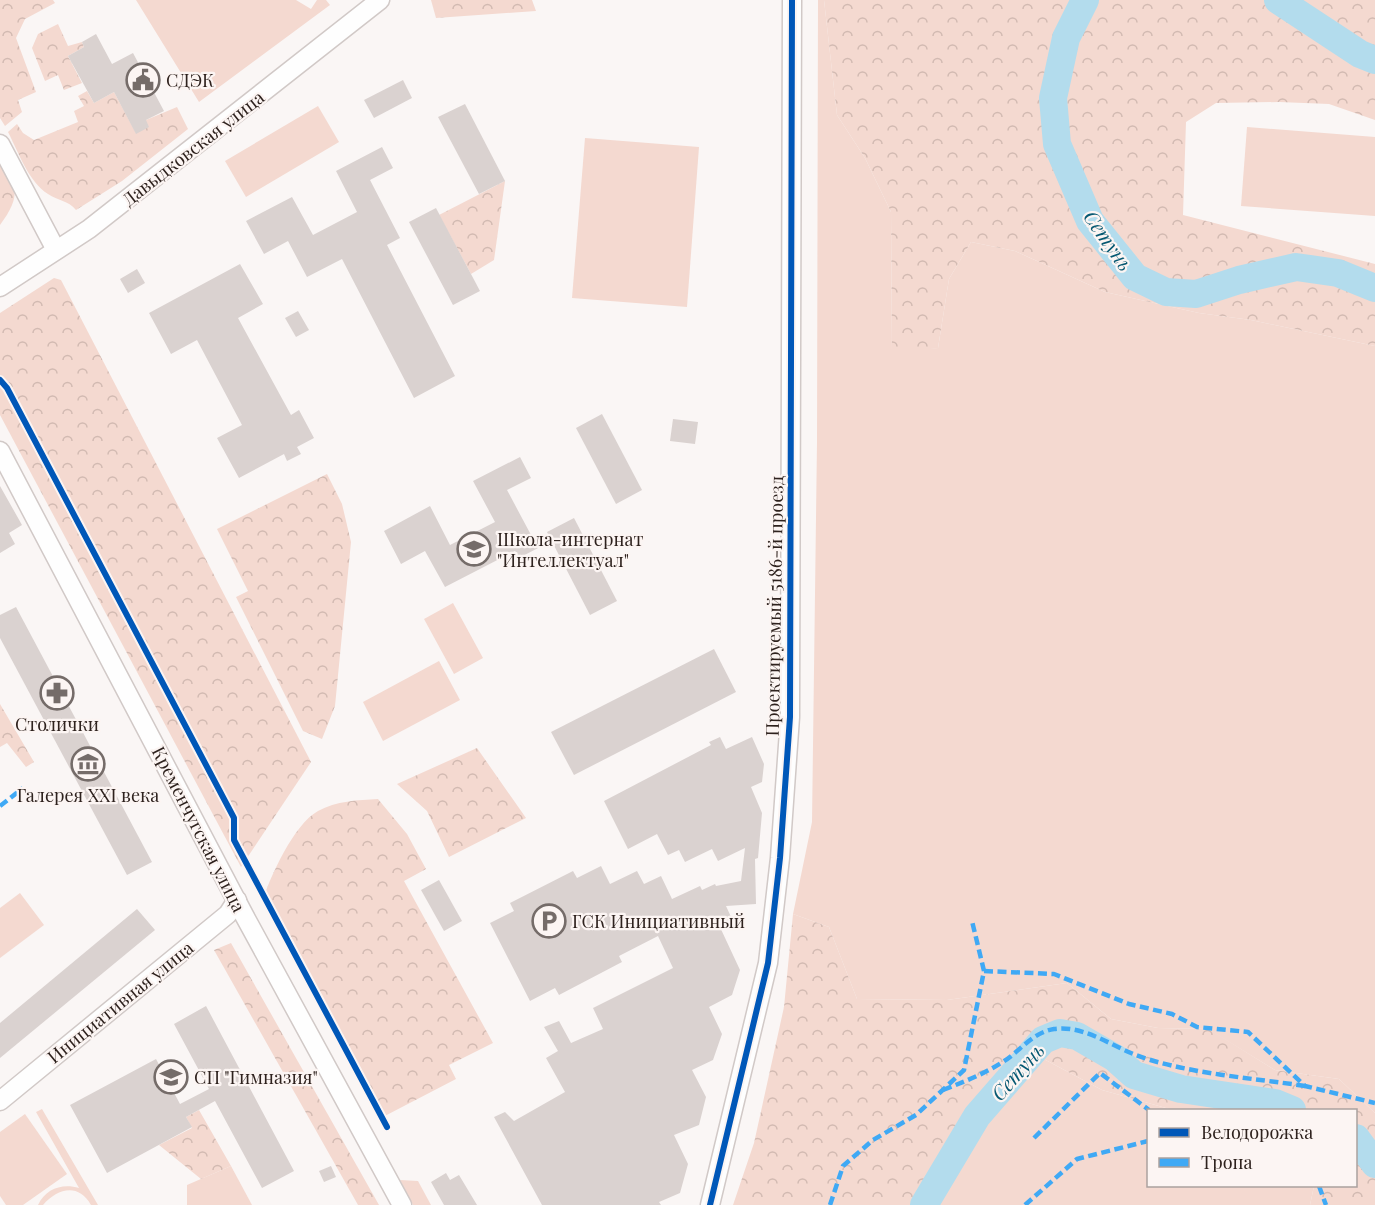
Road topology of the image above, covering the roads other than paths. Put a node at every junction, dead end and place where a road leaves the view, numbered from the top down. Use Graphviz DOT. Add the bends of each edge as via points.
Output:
graph roads {
  1 [pos="380,0"];
  2 [pos="792,0"];
  3 [pos="0,144"];
  4 [pos="56,250"];
  5 [pos="0,287"];
  6 [pos="0,451"];
  7 [pos="237,900"];
  8 [pos="0,1101"];
  9 [pos="402,1205"];
  10 [pos="710,1205"];
  1 -- 4 [label="street, Давыдковская улица" via="89,229"];
  2 -- 10 [label="street, Проектируемый 5186-й проезд" via="789,729 768,963"];
  3 -- 4 [label="street"];
  4 -- 5 [label="street, Давыдковская улица"];
  6 -- 7 [label="street, Кременчугская улица"];
  7 -- 8 [label="street, Инициативная улица" via="228,914"];
  7 -- 9 [label="street, Кременчугская улица"];
}
